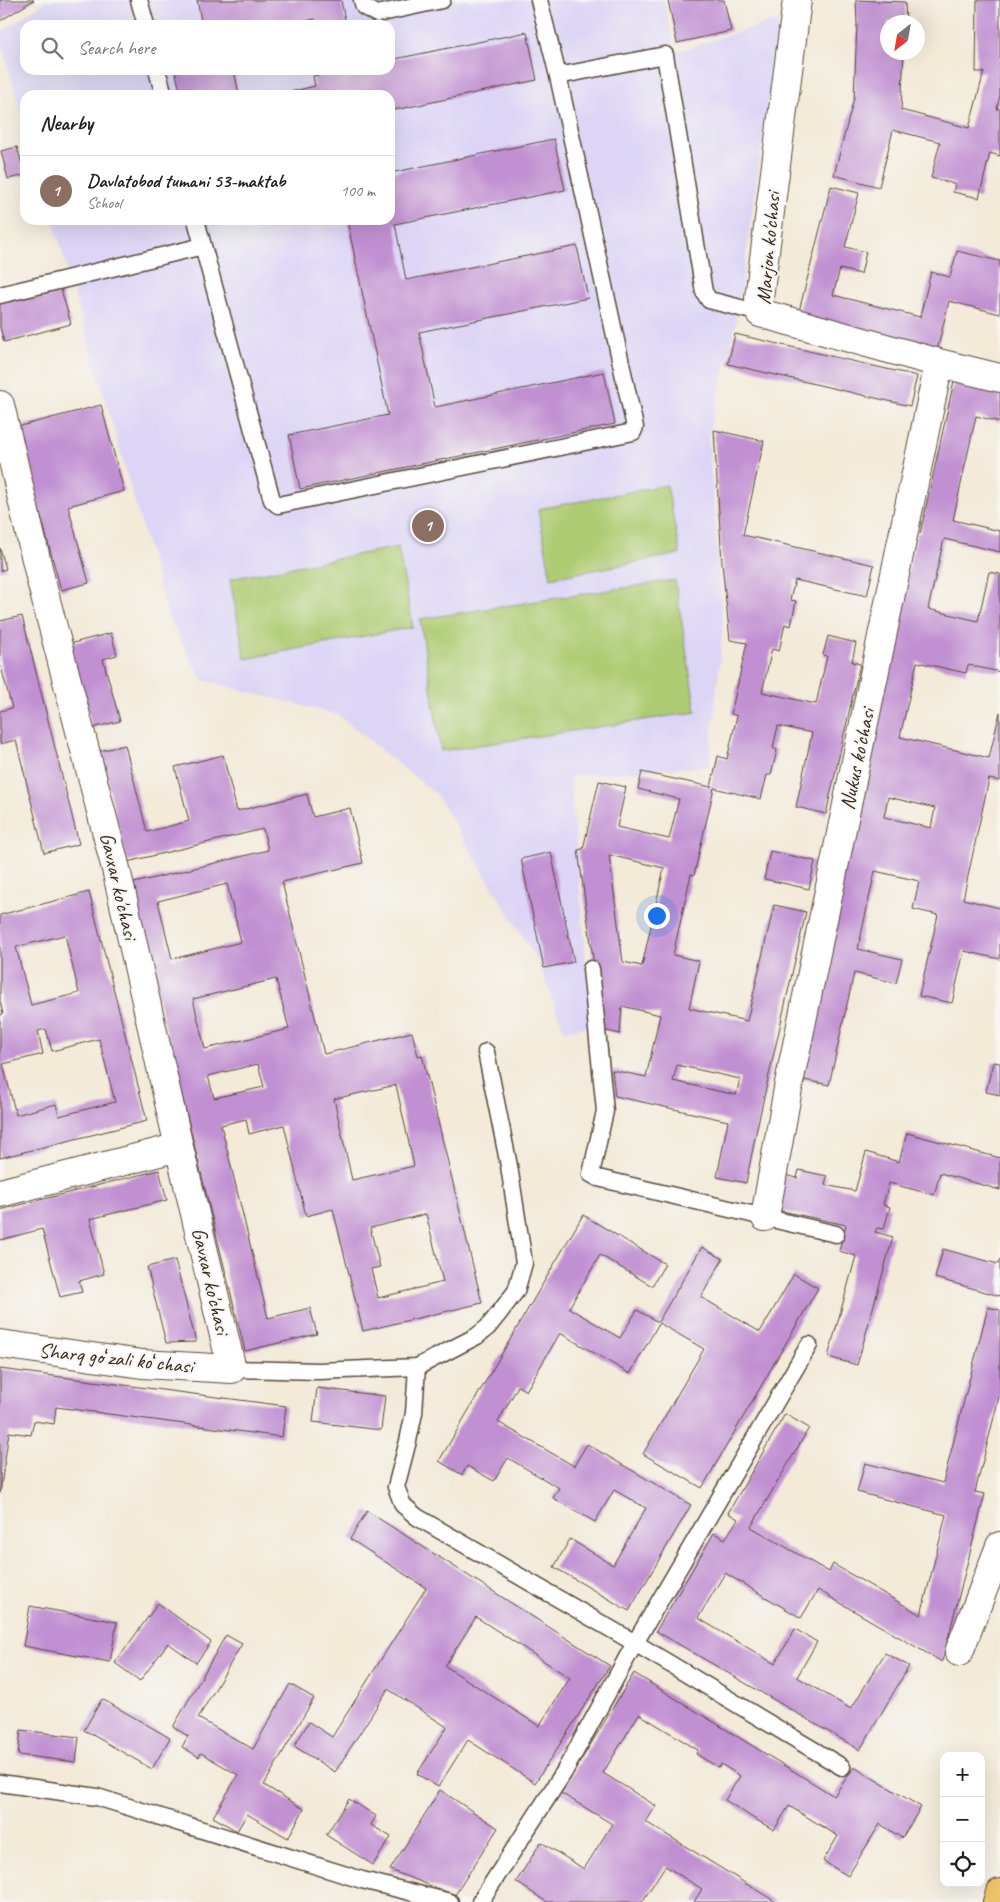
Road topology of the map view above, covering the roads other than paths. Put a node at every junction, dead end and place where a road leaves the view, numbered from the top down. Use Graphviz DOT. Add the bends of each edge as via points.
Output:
graph roads {
  1 [pos="139,0"];
  2 [pos="362,0"];
  3 [pos="442,0"];
  4 [pos="539,0"];
  5 [pos="797,0"];
  6 [pos="145,20"];
  7 [pos="158,75"];
  8 [pos="558,76"];
  9 [pos="163,90"];
  10 [pos="197,225"];
  11 [pos="203,246"];
  12 [pos="0,295"];
  13 [pos="760,313"];
  14 [pos="939,363"];
  15 [pos="1000,378"];
  16 [pos="0,405"];
  17 [pos="591,969"];
  18 [pos="486,1052"];
  19 [pos="179,1147"];
  20 [pos="0,1194"];
  21 [pos="765,1217"];
  22 [pos="836,1234"];
  23 [pos="0,1344"];
  24 [pos="809,1345"];
  25 [pos="417,1367"];
  26 [pos="232,1369"];
  27 [pos="1000,1546"];
  28 [pos="635,1643"];
  29 [pos="959,1652"];
  30 [pos="842,1767"];
  31 [pos="0,1783"];
  32 [pos="1000,1893"];
  33 [pos="450,1902"];
  34 [pos="480,1902"];
  35 [pos="997,1902"];
  1 -- 6 [label="lane"];
  2 -- 3 [label="lane" via="364,7 378,14"];
  4 -- 8 [label="lane"];
  5 -- 13 [label="street, Marjon ko'chasi" via="759,298"];
  7 -- 9 [label="lane"];
  8 -- 11 [label="lane" via="636,427 633,432 278,505 272,500"];
  8 -- 13 [label="lane" via="665,55 704,292 709,300"];
  10 -- 11 [label="lane"];
  11 -- 12 [label="lane"];
  13 -- 14 [label="street, Marjon ko'chasi"];
  14 -- 15 [label="street"];
  14 -- 21 [label="street, Nukus ko'chasi" via="789,1083"];
  16 -- 19 [label="street, Gavxar ko'chasi" via="42,585 116,869"];
  17 -- 21 [label="lane" via="605,1111 590,1174"];
  18 -- 25 [label="lane" via="524,1263 516,1291 488,1327"];
  19 -- 20 [label="street"];
  19 -- 26 [label="street, Gavxar ko'chasi"];
  21 -- 22 [label="lane"];
  23 -- 26 [label="street, Sharq goʻzali koʻchasi" via="142,1364"];
  24 -- 28 [label="lane"];
  25 -- 26 [label="lane" via="319,1371"];
  25 -- 28 [label="lane" via="414,1413 396,1488 403,1505 417,1517"];
  27 -- 29 [label="street"];
  28 -- 30 [label="lane"];
  28 -- 34 [label="lane" via="564,1772"];
  31 -- 33 [label="lane" via="98,1798 362,1880"];
  32 -- 35 [label="main road"];
}
